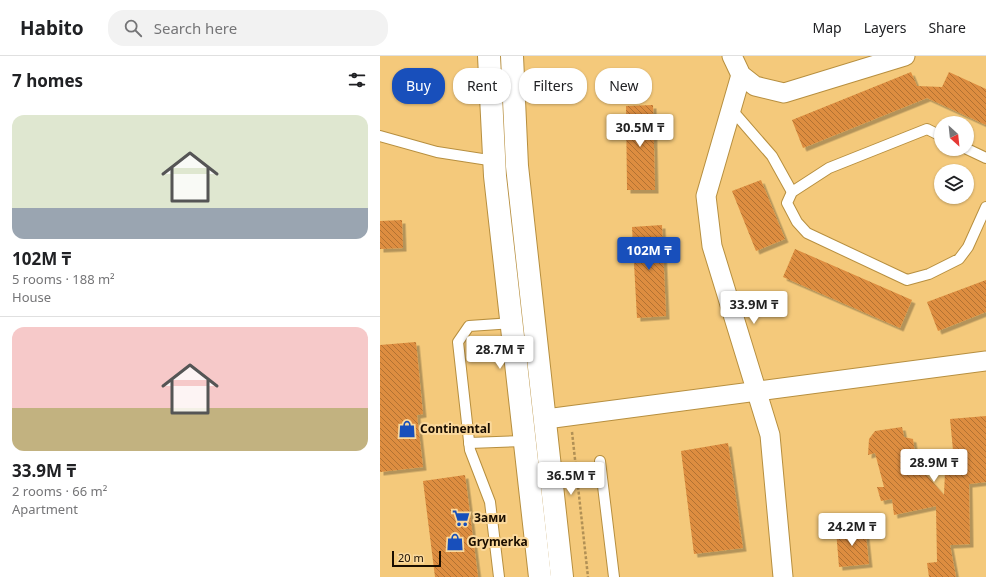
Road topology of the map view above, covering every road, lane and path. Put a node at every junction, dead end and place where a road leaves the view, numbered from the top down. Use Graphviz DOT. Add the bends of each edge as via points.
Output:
graph roads {
  1 [pos="490,56"];
  2 [pos="512,56"];
  3 [pos="732,56"];
  4 [pos="905,56"];
  5 [pos="871,61"];
  6 [pos="742,75"];
  7 [pos="732,110"];
  8 [pos="934,132"];
  9 [pos="380,136"];
  10 [pos="974,152"];
  11 [pos="986,158"];
  12 [pos="506,164"];
  13 [pos="792,192"];
  14 [pos="986,208"];
  15 [pos="512,323"];
  16 [pos="986,361"];
  17 [pos="758,390"];
  18 [pos="570,416"];
  19 [pos="546,419"];
  20 [pos="524,432"];
  21 [pos="469,443"];
  22 [pos="600,461"];
  23 [pos="499,577"];
  24 [pos="540,577"];
  25 [pos="562,577"];
  26 [pos="588,577"];
  27 [pos="614,577"];
  28 [pos="782,577"];
  1 -- 12 [label="main road"];
  2 -- 12 [label="main road"];
  3 -- 6 [label="street"];
  4 -- 5 [label="street"];
  5 -- 6 [label="street" via="784,93 755,86"];
  6 -- 7 [label="street"];
  7 -- 13 [label="lane" via="772,156"];
  7 -- 17 [label="street" via="706,196 712,246"];
  8 -- 13 [label="lane" via="927,129 829,168"];
  9 -- 12 [label="lane" via="437,152"];
  10 -- 11 [label="lane"];
  12 -- 15 [label="main road" via="495,176"];
  12 -- 19 [label="main road"];
  13 -- 14 [label="lane" via="787,203 797,222 807,233 907,280 929,274 959,259"];
  15 -- 20 [label="main road"];
  15 -- 21 [label="lane" via="469,326 458,342"];
  16 -- 17 [label="street"];
  17 -- 18 [label="street"];
  17 -- 28 [label="street" via="770,435"];
  18 -- 19 [label="street"];
  18 -- 26 [label="path"];
  19 -- 20 [label="main road"];
  19 -- 25 [label="main road"];
  20 -- 21 [label="lane"];
  20 -- 24 [label="main road"];
  21 -- 23 [label="lane" via="490,502"];
  22 -- 27 [label="lane"];
}
